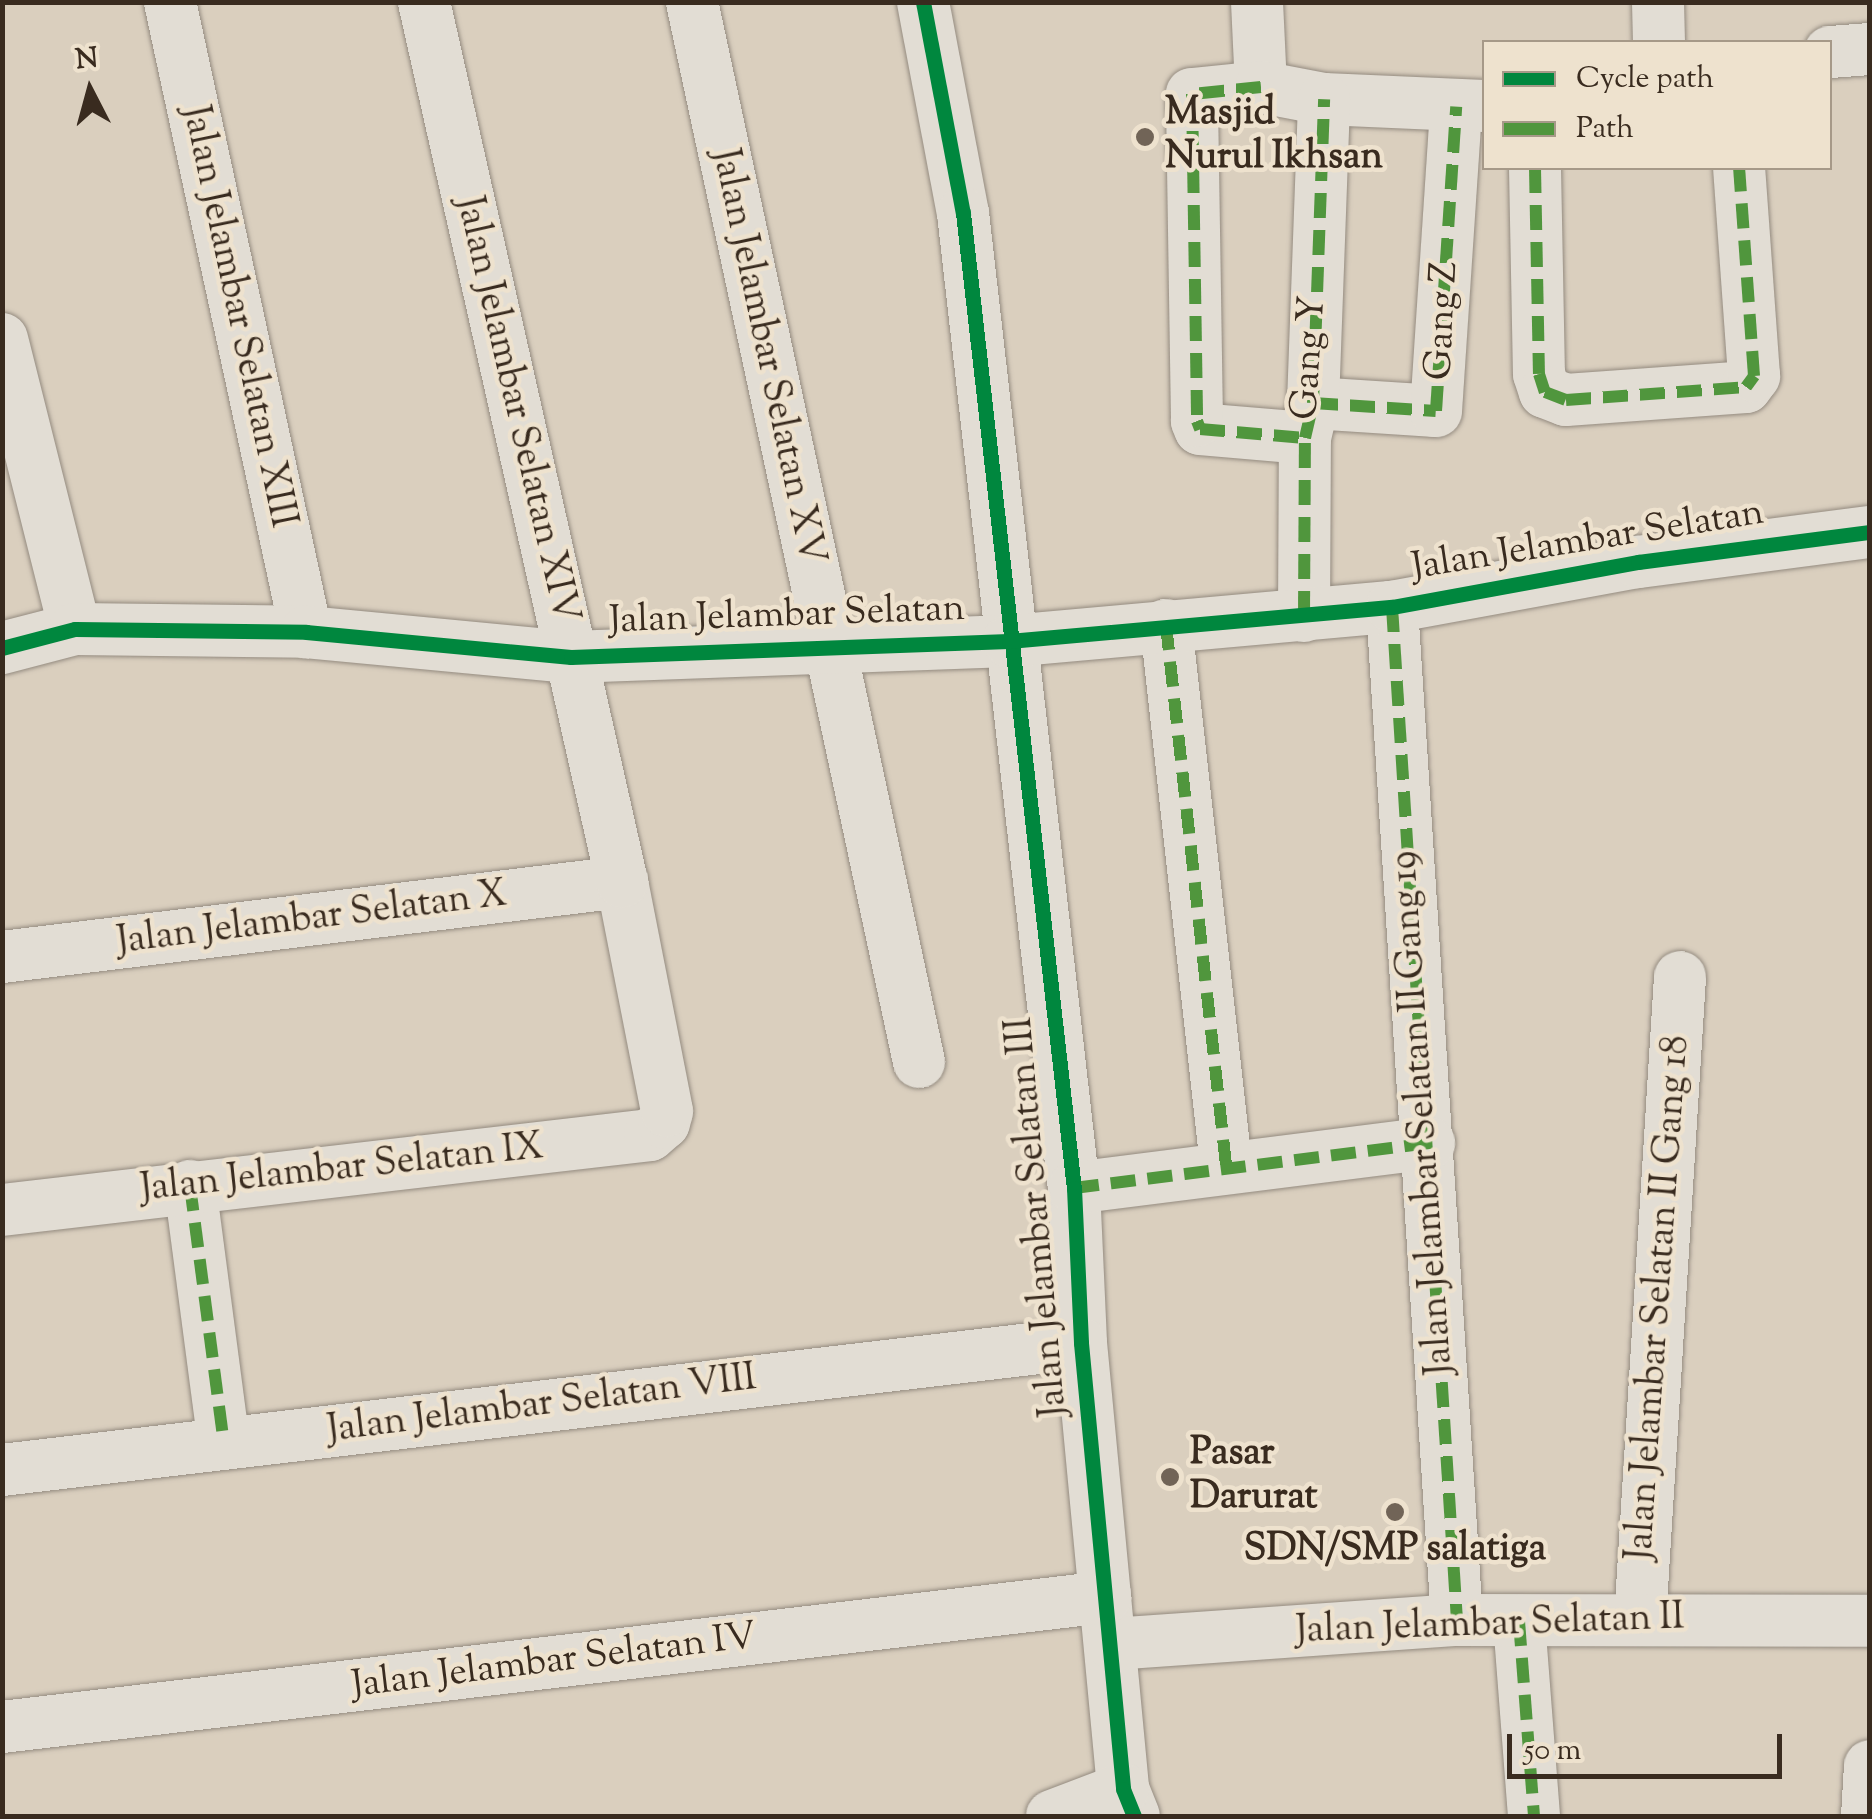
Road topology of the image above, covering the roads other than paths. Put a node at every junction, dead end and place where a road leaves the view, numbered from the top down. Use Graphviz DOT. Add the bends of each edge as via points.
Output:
graph roads {
  1 [pos="170,2"];
  2 [pos="424,2"];
  3 [pos="692,2"];
  4 [pos="923,2"];
  5 [pos="1258,2"];
  6 [pos="1658,2"];
  7 [pos="1659,40"];
  8 [pos="1870,49"];
  9 [pos="1832,52"];
  10 [pos="1261,87"];
  11 [pos="1324,99"];
  12 [pos="1470,106"];
  13 [pos="1535,170"];
  14 [pos="1739,170"];
  15 [pos="2,339"];
  16 [pos="1309,421"];
  17 [pos="1870,532"];
  18 [pos="1392,607"];
  19 [pos="1304,616"];
  20 [pos="1166,626"];
  21 [pos="75,629"];
  22 [pos="306,632"];
  23 [pos="1009,641"];
  24 [pos="2,648"];
  25 [pos="828,650"];
  26 [pos="571,657"];
  27 [pos="622,882"];
  28 [pos="2,957"];
  29 [pos="1680,977"];
  30 [pos="918,1062"];
  31 [pos="667,1110"];
  32 [pos="1429,1143"];
  33 [pos="1226,1166"];
  34 [pos="190,1186"];
  35 [pos="1074,1188"];
  36 [pos="2,1210"];
  37 [pos="1082,1343"];
  38 [pos="224,1443"];
  39 [pos="2,1470"];
  40 [pos="1108,1620"];
  41 [pos="1457,1620"];
  42 [pos="1519,1620"];
  43 [pos="1640,1620"];
  44 [pos="1870,1621"];
  45 [pos="2,1727"];
  46 [pos="1870,1766"];
  47 [pos="1128,1803"];
  48 [pos="1052,1816"];
  49 [pos="1534,1816"];
  50 [pos="1867,1816"];
  1 -- 22 [label="street, Jalan Jelambar Selatan XIII"];
  2 -- 26 [label="street, Jalan Jelambar Selatan XIV"];
  3 -- 25 [label="street, Jalan Jelambar Selatan XV"];
  4 -- 23 [label="street, Jalan Jelambar Selatan III" via="962,213"];
  5 -- 10 [label="street"];
  6 -- 7 [label="street"];
  8 -- 9 [label="street"];
  10 -- 11 [label="street"];
  10 -- 16 [label="street" via="1192,94 1197,421 1200,429"];
  11 -- 12 [label="street"];
  11 -- 16 [label="street, Gang Y"];
  12 -- 16 [label="street, Gang Z" via="1436,411"];
  13 -- 14 [label="street" via="1539,374 1545,392 1566,400 1746,387 1754,376"];
  15 -- 21 [label="street"];
  16 -- 19 [label="street, Gang Y"];
  17 -- 18 [label="street, Jalan Jelambar Selatan" via="1638,562"];
  18 -- 19 [label="street, Jalan Jelambar Selatan"];
  18 -- 32 [label="street, Jalan Jelambar Selatan II Gang 19"];
  19 -- 20 [label="street, Jalan Jelambar Selatan"];
  20 -- 23 [label="street, Jalan Jelambar Selatan"];
  20 -- 33 [label="street"];
  21 -- 22 [label="street, Jalan Jelambar Selatan"];
  21 -- 24 [label="street, Jalan Jelambar Selatan"];
  22 -- 26 [label="street, Jalan Jelambar Selatan"];
  23 -- 25 [label="street, Jalan Jelambar Selatan"];
  23 -- 35 [label="street, Jalan Jelambar Selatan III"];
  25 -- 26 [label="street, Jalan Jelambar Selatan"];
  25 -- 30 [label="street, Jalan Jelambar Selatan XV"];
  26 -- 27 [label="street, Jalan Jelambar Selatan XIV"];
  27 -- 28 [label="street, Jalan Jelambar Selatan X"];
  27 -- 31 [label="street, Jalan Jelambar Selatan XIV"];
  29 -- 43 [label="street, Jalan Jelambar Selatan II Gang 18"];
  31 -- 34 [label="street, Jalan Jelambar Selatan IX" via="650,1135"];
  32 -- 33 [label="street"];
  32 -- 41 [label="street, Jalan Jelambar Selatan II Gang 19"];
  33 -- 35 [label="street"];
  34 -- 36 [label="street, Jalan Jelambar Selatan IX"];
  34 -- 38 [label="street"];
  35 -- 37 [label="street, Jalan Jelambar Selatan III"];
  37 -- 38 [label="street, Jalan Jelambar Selatan VIII"];
  37 -- 40 [label="street, Jalan Jelambar Selatan III"];
  38 -- 39 [label="street, Jalan Jelambar Selatan VIII"];
  40 -- 41 [label="street, Jalan Jelambar Selatan II"];
  40 -- 45 [label="street, Jalan Jelambar Selatan IV"];
  40 -- 47 [label="street, Jalan Jelambar Selatan III"];
  41 -- 42 [label="street, Jalan Jelambar Selatan II"];
  42 -- 43 [label="street, Jalan Jelambar Selatan II"];
  42 -- 49 [label="street"];
  43 -- 44 [label="street, Jalan Jelambar Selatan II"];
  46 -- 50 [label="street"];
  47 -- 48 [label="street"];
}
